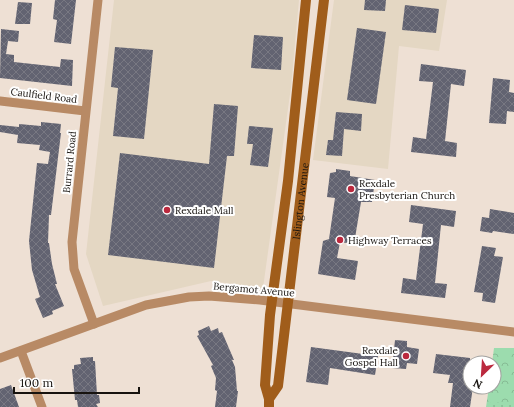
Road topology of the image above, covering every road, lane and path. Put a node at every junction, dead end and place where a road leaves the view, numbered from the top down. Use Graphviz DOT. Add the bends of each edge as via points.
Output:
graph roads {
  1 [pos="98,0"];
  2 [pos="306,0"];
  3 [pos="324,0"];
  4 [pos="0,101"];
  5 [pos="85,111"];
  6 [pos="272,302"];
  7 [pos="287,303"];
  8 [pos="94,324"];
  9 [pos="514,332"];
  10 [pos="21,351"];
  11 [pos="0,358"];
  12 [pos="269,403"];
  13 [pos="42,407"];
  1 -- 5 [label="street, Burrard Road"];
  2 -- 6 [label="main road, Islington Avenue" via="287,191"];
  3 -- 7 [label="main road, Islington Avenue"];
  4 -- 5 [label="street, Caulfield Road"];
  5 -- 8 [label="street, Burrard Road" via="72,242 74,269"];
  6 -- 7 [label="street, Bergamot Avenue"];
  6 -- 8 [label="street, Bergamot Avenue" via="209,296 189,297 159,301"];
  6 -- 12 [label="main road, Islington Avenue" via="265,385"];
  7 -- 9 [label="street, Bergamot Avenue"];
  7 -- 12 [label="main road, Islington Avenue" via="278,386"];
  8 -- 10 [label="street, Bergamot Avenue"];
  10 -- 11 [label="street, Bergamot Avenue"];
  10 -- 13 [label="street"];
}
